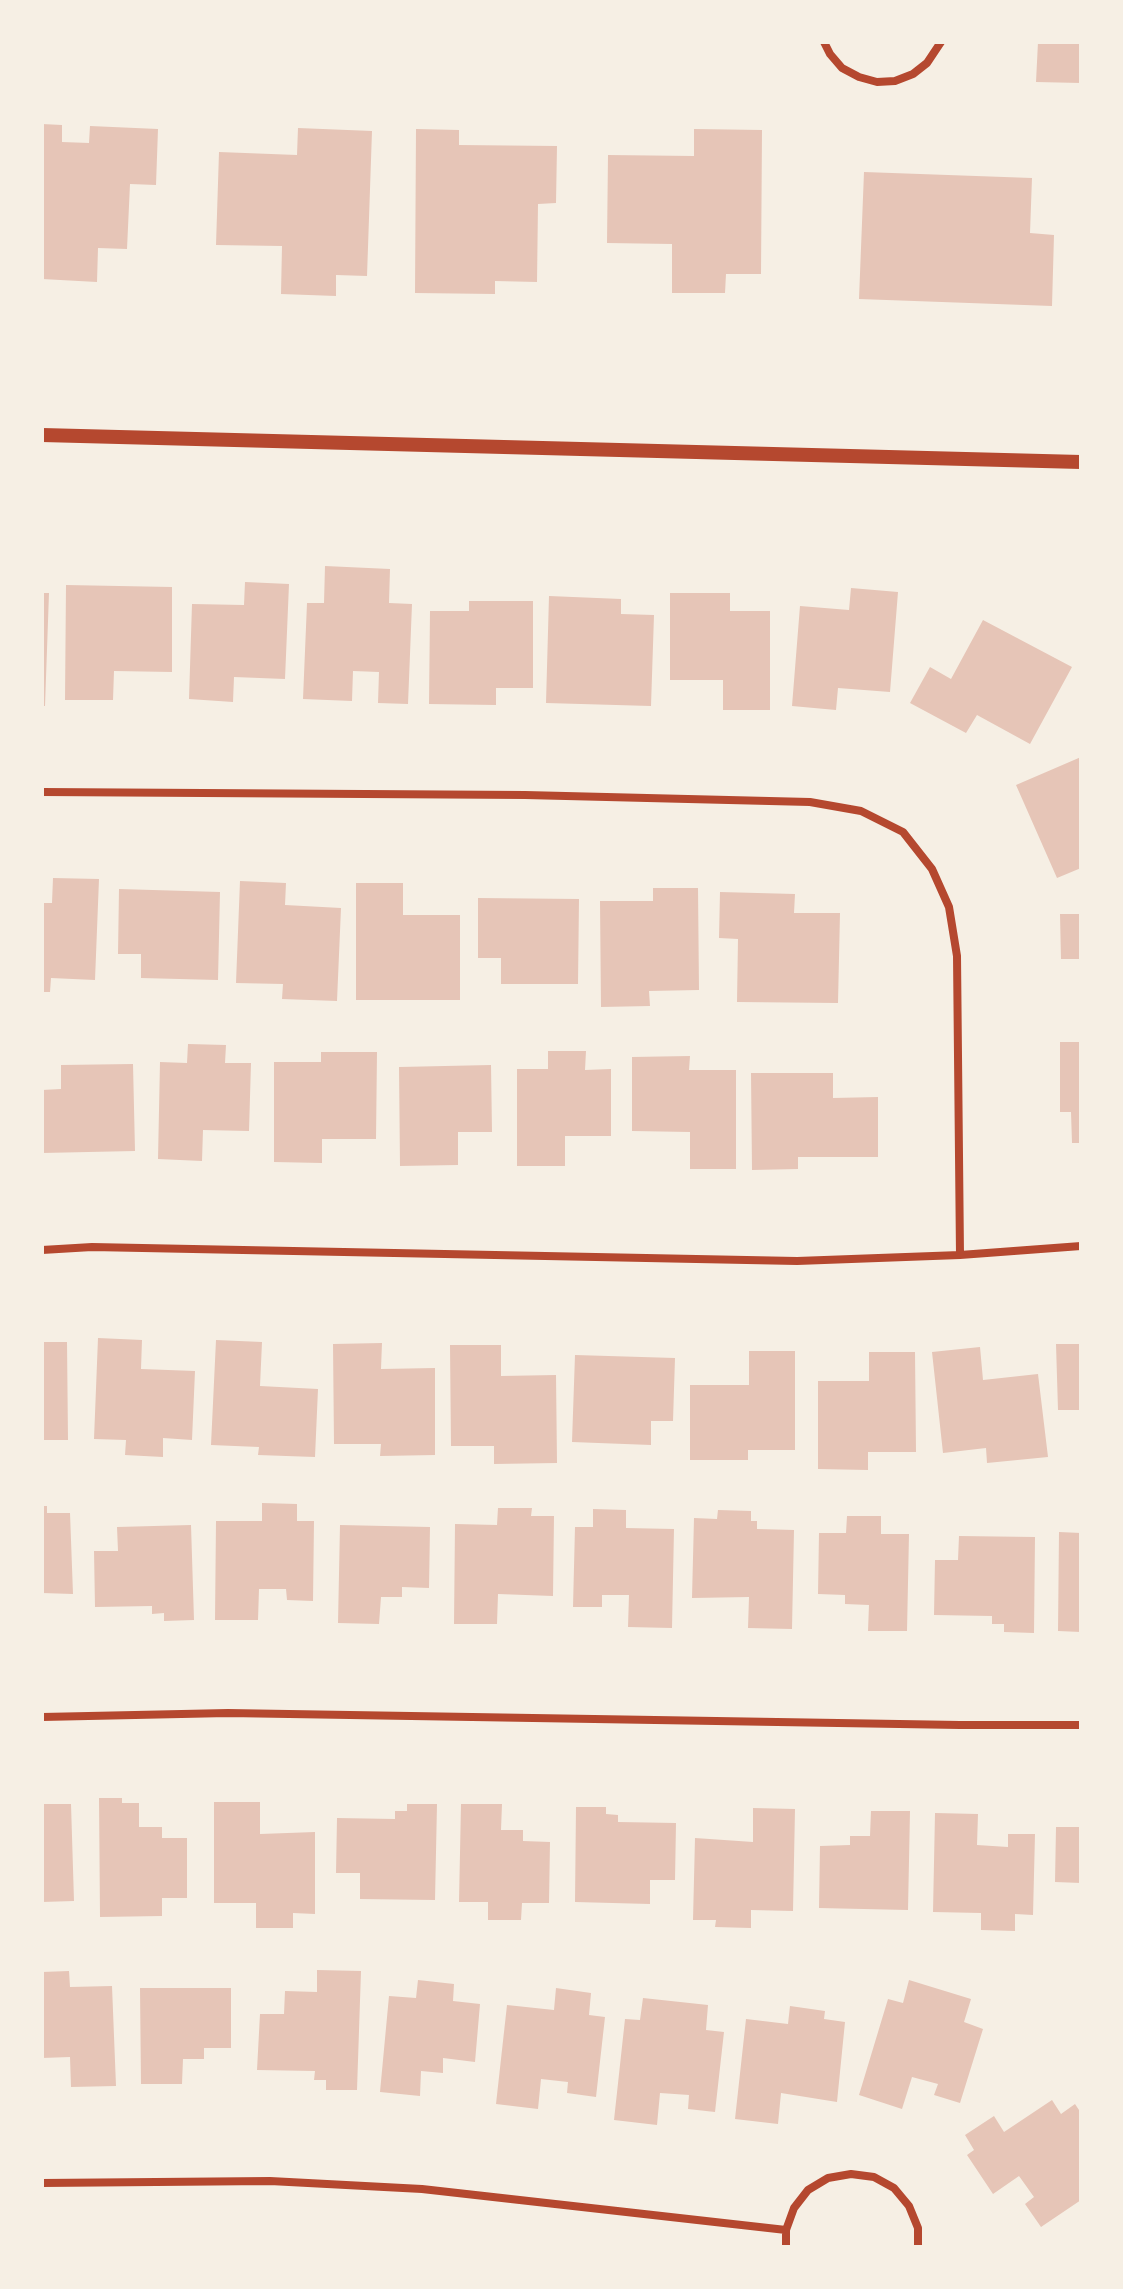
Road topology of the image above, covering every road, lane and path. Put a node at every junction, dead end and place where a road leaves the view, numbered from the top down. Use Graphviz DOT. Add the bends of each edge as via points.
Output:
graph roads {
  1 [pos="824,42"];
  2 [pos="941,42"];
  3 [pos="42,435"];
  4 [pos="1081,462"];
  5 [pos="42,792"];
  6 [pos="1081,1246"];
  7 [pos="42,1250"];
  8 [pos="960,1255"];
  9 [pos="42,1717"];
  10 [pos="1081,1725"];
  11 [pos="42,2183"];
  12 [pos="786,2230"];
  13 [pos="786,2247"];
  14 [pos="918,2247"];
  1 -- 2 [label="street" via="842,68 877,82 913,74"];
  3 -- 4 [label="street"];
  5 -- 8 [label="street" via="810,802 861,811 903,832 932,869 949,907 957,956"];
  6 -- 8 [label="street"];
  7 -- 8 [label="street" via="797,1261"];
  9 -- 10 [label="street" via="228,1713"];
  11 -- 12 [label="street" via="270,2181 422,2189"];
  12 -- 13 [label="street"];
  12 -- 14 [label="street" via="808,2190 828,2178 851,2174 874,2177 894,2188 918,2228"];
}
